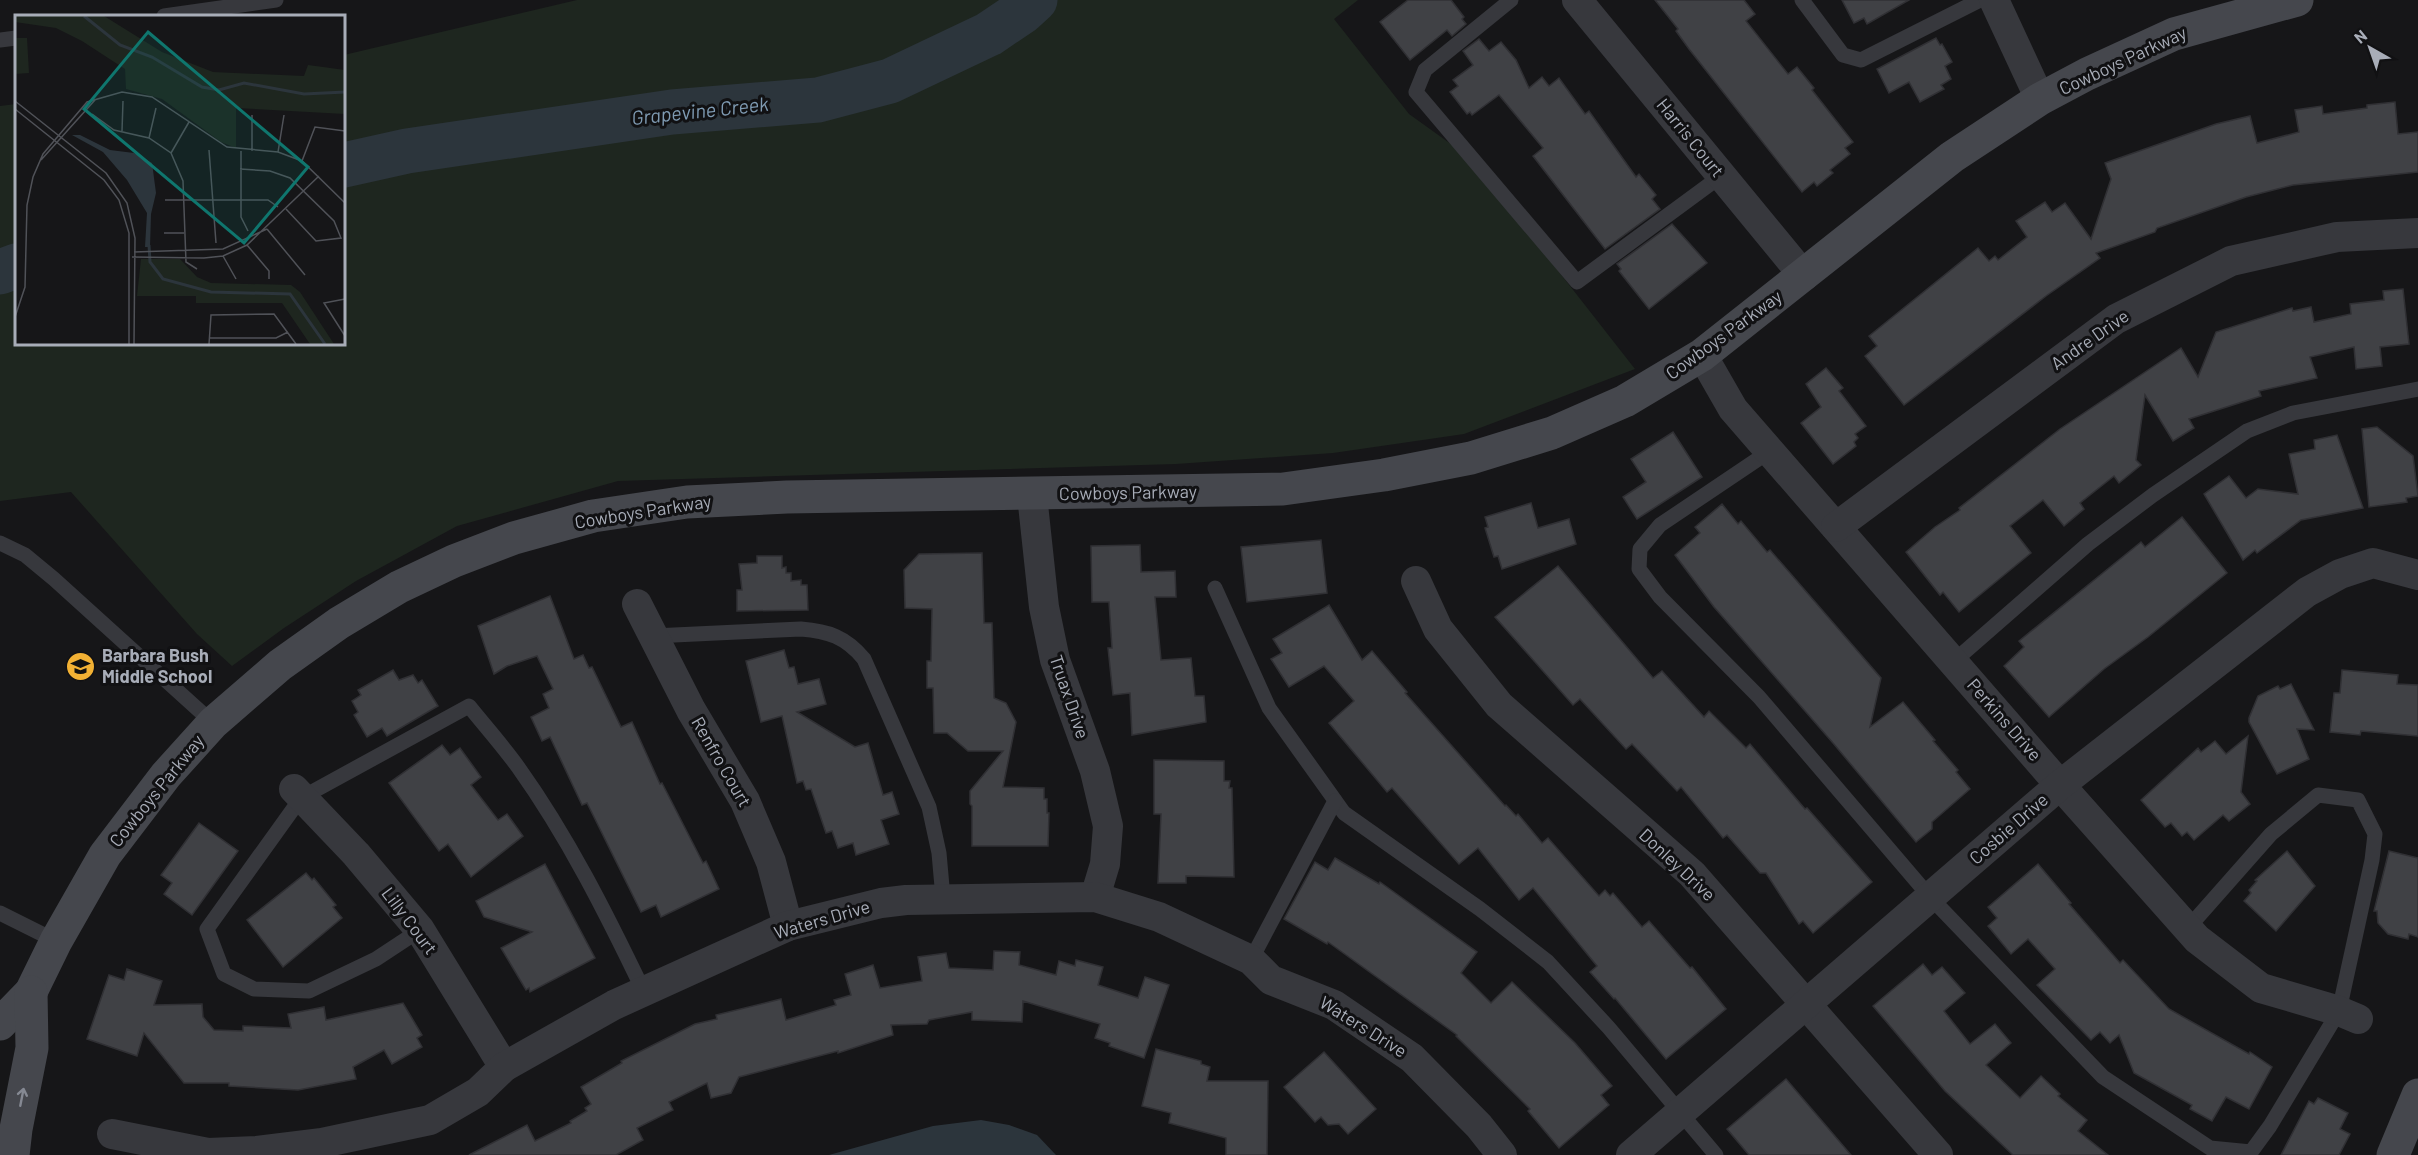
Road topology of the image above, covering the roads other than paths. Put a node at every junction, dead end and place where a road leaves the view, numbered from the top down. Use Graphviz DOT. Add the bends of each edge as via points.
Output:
graph roads {
  1 [pos="276,0"];
  2 [pos="1511,0"];
  3 [pos="1577,0"];
  4 [pos="1802,0"];
  5 [pos="1980,0"];
  6 [pos="1994,0"];
  7 [pos="2296,0"];
  8 [pos="171,15"];
  9 [pos="15,38"];
  10 [pos="0,40"];
  11 [pos="2040,99"];
  12 [pos="1721,176"];
  13 [pos="2418,232"];
  14 [pos="1804,276"];
  15 [pos="1702,355"];
  16 [pos="2418,389"];
  17 [pos="1770,451"];
  18 [pos="1032,495"];
  19 [pos="1836,527"];
  20 [pos="0,543"];
  21 [pos="2418,575"];
  22 [pos="1416,581"];
  23 [pos="1215,588"];
  24 [pos="637,604"];
  25 [pos="653,636"];
  26 [pos="1953,662"];
  27 [pos="213,723"];
  28 [pos="2060,785"];
  29 [pos="297,794"];
  30 [pos="1335,801"];
  31 [pos="1095,897"];
  32 [pos="1930,897"];
  33 [pos="943,898"];
  34 [pos="0,914"];
  35 [pos="788,926"];
  36 [pos="2188,928"];
  37 [pos="420,930"];
  38 [pos="56,941"];
  39 [pos="1251,960"];
  40 [pos="32,992"];
  41 [pos="644,992"];
  42 [pos="1806,1003"];
  43 [pos="2348,1015"];
  44 [pos="0,1024"];
  45 [pos="504,1067"];
  46 [pos="2418,1095"];
  47 [pos="1680,1113"];
  48 [pos="112,1134"];
  49 [pos="14,1155"];
  50 [pos="1502,1155"];
  51 [pos="1631,1155"];
  52 [pos="1716,1155"];
  53 [pos="1938,1155"];
  54 [pos="2393,1155"];
  1 -- 8 [label="lane"];
  2 -- 12 [label="lane" via="1425,70 1416,92 1577,282"];
  3 -- 12 [label="street, Harris Court"];
  4 -- 5 [label="lane" via="1843,55 1861,60"];
  6 -- 11 [label="street"];
  7 -- 11 [label="street, Cowboys Parkway" via="2174,34"];
  9 -- 10 [label="lane"];
  11 -- 14 [label="street, Cowboys Parkway" via="1952,157"];
  12 -- 14 [label="street, Harris Court"];
  13 -- 19 [label="street, Andre Drive" via="2337,237 2231,261 2116,319"];
  14 -- 15 [label="street, Cowboys Parkway"];
  15 -- 17 [label="street, Perkins Drive" via="1733,409"];
  15 -- 18 [label="street, Cowboys Parkway" via="1625,401 1552,434 1471,458 1283,489"];
  16 -- 26 [label="lane" via="2293,413 2247,431 2088,544"];
  17 -- 19 [label="street, Perkins Drive"];
  17 -- 32 [label="lane" via="1660,525 1640,549 1638,569 1660,597 1760,697"];
  18 -- 27 [label="street, Cowboys Parkway" via="765,498 687,502 593,516 514,538 399,587 280,665"];
  18 -- 31 [label="street, Truax Drive" via="1044,607 1055,660 1095,771 1108,826 1105,864"];
  19 -- 26 [label="street, Perkins Drive"];
  20 -- 27 [label="lane" via="25,555 54,579"];
  21 -- 28 [label="street, Cosbie Drive" via="2373,563 2340,574 2307,592"];
  22 -- 42 [label="street, Donley Drive" via="1438,629 1499,705 1692,874"];
  23 -- 30 [label="lane" via="1269,708"];
  24 -- 25 [label="street, Renfro Court"];
  25 -- 33 [label="lane" via="801,629 831,633 854,646 864,659 929,807"];
  25 -- 35 [label="street, Renfro Court" via="745,801 771,862"];
  26 -- 28 [label="street, Perkins Drive"];
  27 -- 38 [label="street, Cowboys Parkway" via="165,775 105,855"];
  28 -- 32 [label="street, Cosbie Drive"];
  28 -- 36 [label="street, Perkins Drive"];
  29 -- 37 [label="street, Lilly Court" via="356,854"];
  29 -- 37 [label="lane" via="207,929 224,974 254,989 309,991 376,959"];
  29 -- 41 [label="lane" via="469,706 518,766 544,807 599,898"];
  30 -- 39 [label="lane"];
  30 -- 47 [label="lane" via="1344,813 1548,962"];
  31 -- 33 [label="street, Waters Drive"];
  31 -- 39 [label="street, Waters Drive" via="1159,918"];
  32 -- 42 [label="street, Cosbie Drive"];
  32 -- 43 [label="lane" via="2103,1077 2210,1148 2251,1152"];
  33 -- 35 [label="street, Waters Drive" via="881,903"];
  34 -- 38 [label="lane"];
  35 -- 41 [label="street, Waters Drive"];
  36 -- 43 [label="street, Perkins Drive" via="2261,988"];
  36 -- 43 [label="lane" via="2271,834 2318,795 2358,800 2375,834"];
  37 -- 45 [label="street, Lilly Court"];
  38 -- 40 [label="street, Cowboys Parkway"];
  39 -- 50 [label="street, Waters Drive" via="1271,980 1334,1005 1412,1058"];
  40 -- 44 [label="street, Cowboys Parkway"];
  49 -- 40 [label="street, Cowboys Parkway, one-way" via="32,1048"];
  41 -- 45 [label="street, Waters Drive"];
  42 -- 47 [label="street, Cosbie Drive"];
  42 -- 53 [label="street, Donley Drive"];
  45 -- 48 [label="street, Waters Drive" via="478,1092 430,1119 322,1143 208,1153"];
  46 -- 54 [label="street"];
  47 -- 51 [label="street, Cosbie Drive"];
  47 -- 52 [label="lane"];
}
